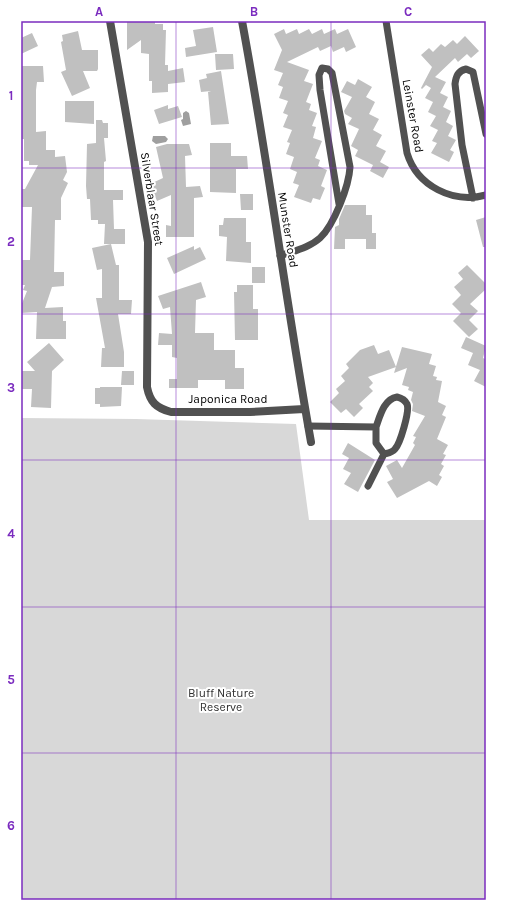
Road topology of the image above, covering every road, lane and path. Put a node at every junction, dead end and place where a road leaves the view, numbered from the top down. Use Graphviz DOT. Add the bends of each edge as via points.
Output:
graph roads {
  1 [pos="110,21"];
  2 [pos="242,21"];
  3 [pos="386,21"];
  4 [pos="486,134"];
  5 [pos="486,195"];
  6 [pos="473,198"];
  7 [pos="339,204"];
  8 [pos="280,256"];
  9 [pos="154,404"];
  10 [pos="304,409"];
  11 [pos="308,426"];
  12 [pos="376,427"];
  13 [pos="311,442"];
  14 [pos="384,454"];
  15 [pos="368,486"];
  1 -- 9 [label="street, Silverblaar Street" via="148,242 147,387 149,398"];
  2 -- 8 [label="street, Munster Road"];
  3 -- 6 [label="lane, Leinster Road" via="407,153 413,168 422,180 433,188"];
  4 -- 6 [label="lane" via="473,72 466,68 459,72 455,84 462,145"];
  5 -- 6 [label="lane, Leinster Road"];
  7 -- 7 [label="lane" via="348,183 350,167 332,73 322,68 319,72 320,86"];
  7 -- 8 [label="lane" via="319,239"];
  8 -- 10 [label="street, Munster Road"];
  9 -- 10 [label="street, Japonica Road" via="171,412"];
  10 -- 11 [label="street, Munster Road"];
  11 -- 12 [label="lane"];
  11 -- 13 [label="street, Munster Road"];
  12 -- 14 [label="lane" via="376,443"];
  12 -- 14 [label="lane" via="382,410 390,400 397,397 407,403 408,413 398,446 392,452"];
  14 -- 15 [label="lane"];
}
